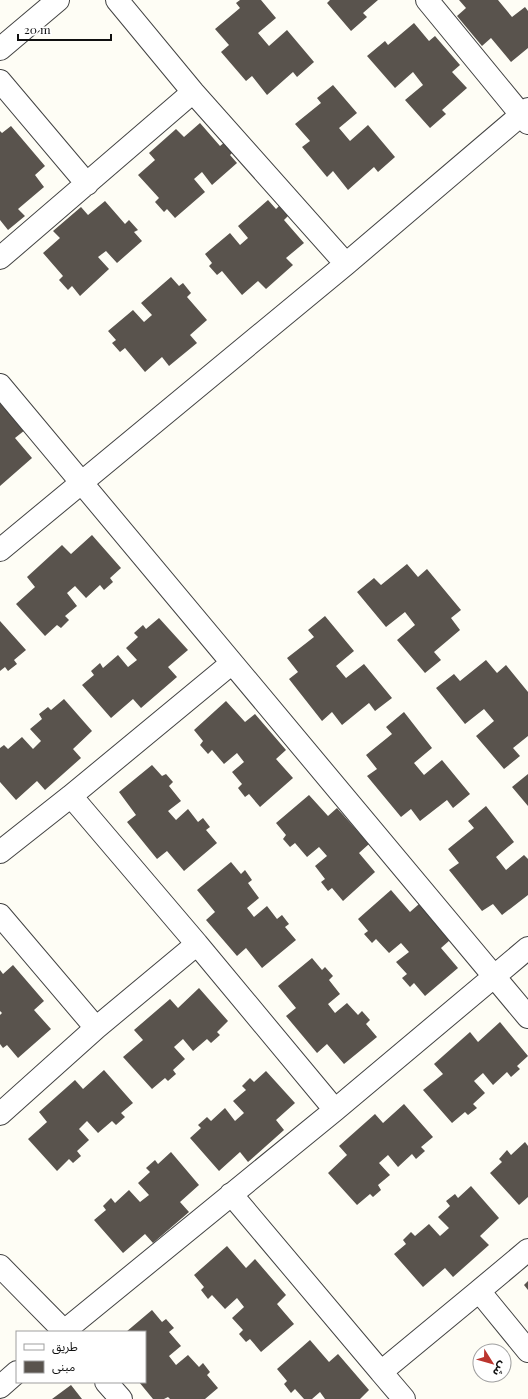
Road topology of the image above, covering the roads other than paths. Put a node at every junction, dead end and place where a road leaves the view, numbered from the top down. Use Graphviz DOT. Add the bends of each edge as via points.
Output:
graph roads {
  1 [pos="58,0"];
  2 [pos="117,0"];
  3 [pos="427,0"];
  4 [pos="0,49"];
  5 [pos="0,81"];
  6 [pos="194,92"];
  7 [pos="526,116"];
  8 [pos="87,184"];
  9 [pos="0,258"];
  10 [pos="346,264"];
  11 [pos="0,385"];
  12 [pos="81,484"];
  13 [pos="0,550"];
  14 [pos="232,663"];
  15 [pos="71,796"];
  16 [pos="0,852"];
  17 [pos="0,915"];
  18 [pos="198,944"];
  19 [pos="528,948"];
  20 [pos="494,977"];
  21 [pos="528,1017"];
  22 [pos="96,1028"];
  23 [pos="335,1110"];
  24 [pos="0,1114"];
  25 [pos="231,1194"];
  26 [pos="528,1250"];
  27 [pos="0,1266"];
  28 [pos="479,1291"];
  29 [pos="63,1331"];
  30 [pos="65,1331"];
  31 [pos="528,1351"];
  32 [pos="381,1372"];
  33 [pos="16,1373"];
  34 [pos="107,1383"];
  35 [pos="0,1387"];
  36 [pos="121,1399"];
  37 [pos="404,1399"];
  1 -- 4 [label="street"];
  2 -- 6 [label="street"];
  3 -- 7 [label="street"];
  5 -- 8 [label="street"];
  6 -- 8 [label="street"];
  6 -- 10 [label="street"];
  7 -- 10 [label="street"];
  8 -- 9 [label="street"];
  10 -- 12 [label="street"];
  11 -- 12 [label="street"];
  12 -- 13 [label="street"];
  12 -- 14 [label="street"];
  14 -- 15 [label="street"];
  14 -- 20 [label="street"];
  15 -- 16 [label="street"];
  15 -- 18 [label="street"];
  17 -- 22 [label="street"];
  18 -- 22 [label="street"];
  18 -- 23 [label="street"];
  19 -- 20 [label="street"];
  20 -- 21 [label="street"];
  20 -- 23 [label="street"];
  22 -- 24 [label="street"];
  23 -- 25 [label="street"];
  25 -- 30 [label="street"];
  25 -- 32 [label="street"];
  26 -- 28 [label="street"];
  27 -- 29 [label="street"];
  28 -- 31 [label="street"];
  28 -- 32 [label="street"];
  32 -- 37 [label="street"];
  33 -- 35 [label="street"];
  34 -- 36 [label="street"];
}
